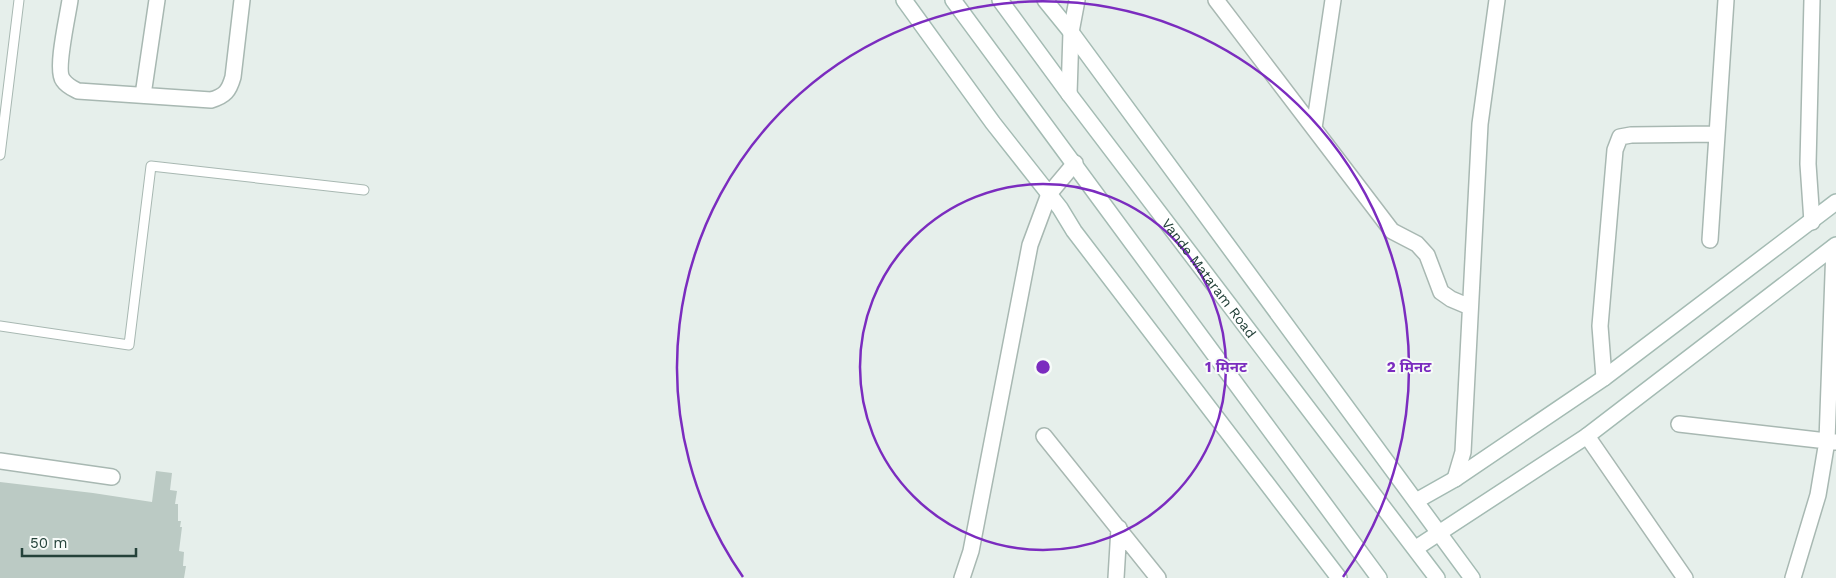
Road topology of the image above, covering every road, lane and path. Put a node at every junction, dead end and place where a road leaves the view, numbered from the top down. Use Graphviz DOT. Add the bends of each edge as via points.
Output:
graph roads {
  1 [pos="19,0"];
  2 [pos="70,0"];
  3 [pos="157,0"];
  4 [pos="242,0"];
  5 [pos="904,0"];
  6 [pos="953,0"];
  7 [pos="1000,0"];
  8 [pos="1045,0"];
  9 [pos="1077,0"];
  10 [pos="1216,0"];
  11 [pos="1332,0"];
  12 [pos="1497,0"];
  13 [pos="1726,0"];
  14 [pos="1812,0"];
  15 [pos="1071,32"];
  16 [pos="1069,94"];
  17 [pos="143,95"];
  18 [pos="1314,128"];
  19 [pos="1717,134"];
  20 [pos="0,155"];
  21 [pos="1075,163"];
  22 [pos="364,190"];
  23 [pos="1049,194"];
  24 [pos="1836,202"];
  25 [pos="1812,222"];
  26 [pos="1710,240"];
  27 [pos="1835,246"];
  28 [pos="1470,307"];
  29 [pos="0,326"];
  30 [pos="1604,378"];
  31 [pos="1679,424"];
  32 [pos="1044,436"];
  33 [pos="1587,436"];
  34 [pos="1831,442"];
  35 [pos="0,461"];
  36 [pos="112,477"];
  37 [pos="1455,479"];
  38 [pos="1416,501"];
  39 [pos="1119,528"];
  40 [pos="1439,534"];
  41 [pos="1416,548"];
  42 [pos="962,578"];
  43 [pos="1116,578"];
  44 [pos="1158,578"];
  45 [pos="1339,578"];
  46 [pos="1379,578"];
  47 [pos="1438,578"];
  48 [pos="1472,578"];
  49 [pos="1685,578"];
  50 [pos="1793,578"];
  1 -- 20 [label="lane"];
  2 -- 17 [label="street" via="61,79 78,91"];
  3 -- 17 [label="street"];
  4 -- 17 [label="street" via="233,77 230,89 223,97 211,100"];
  5 -- 23 [label="street"];
  6 -- 21 [label="street"];
  7 -- 16 [label="street, Vande Mataram Road"];
  8 -- 15 [label="street"];
  9 -- 15 [label="street"];
  10 -- 18 [label="street"];
  11 -- 18 [label="street"];
  12 -- 28 [label="street" via="1480,124"];
  13 -- 19 [label="street"];
  14 -- 25 [label="street" via="1808,164"];
  15 -- 16 [label="street"];
  15 -- 38 [label="street"];
  16 -- 41 [label="street, Vande Mataram Road"];
  18 -- 28 [label="street" via="1392,231 1417,244 1427,255 1442,292"];
  19 -- 26 [label="street"];
  19 -- 30 [label="street" via="1620,137 1615,150 1600,326"];
  21 -- 23 [label="street"];
  21 -- 46 [label="street"];
  22 -- 29 [label="lane" via="151,166 129,345"];
  23 -- 42 [label="street" via="1030,245 971,551"];
  23 -- 45 [label="street"];
  24 -- 25 [label="street"];
  25 -- 30 [label="street"];
  27 -- 33 [label="street"];
  27 -- 34 [label="street"];
  28 -- 37 [label="street" via="1464,452"];
  30 -- 37 [label="street"];
  31 -- 34 [label="street"];
  32 -- 39 [label="street"];
  33 -- 40 [label="street"];
  33 -- 49 [label="street"];
  34 -- 50 [label="street"];
  35 -- 36 [label="street"];
  37 -- 38 [label="street"];
  38 -- 40 [label="street"];
  39 -- 43 [label="street"];
  39 -- 44 [label="street"];
  40 -- 41 [label="street"];
  40 -- 48 [label="street"];
  41 -- 47 [label="street, Vande Mataram Road"];
}
